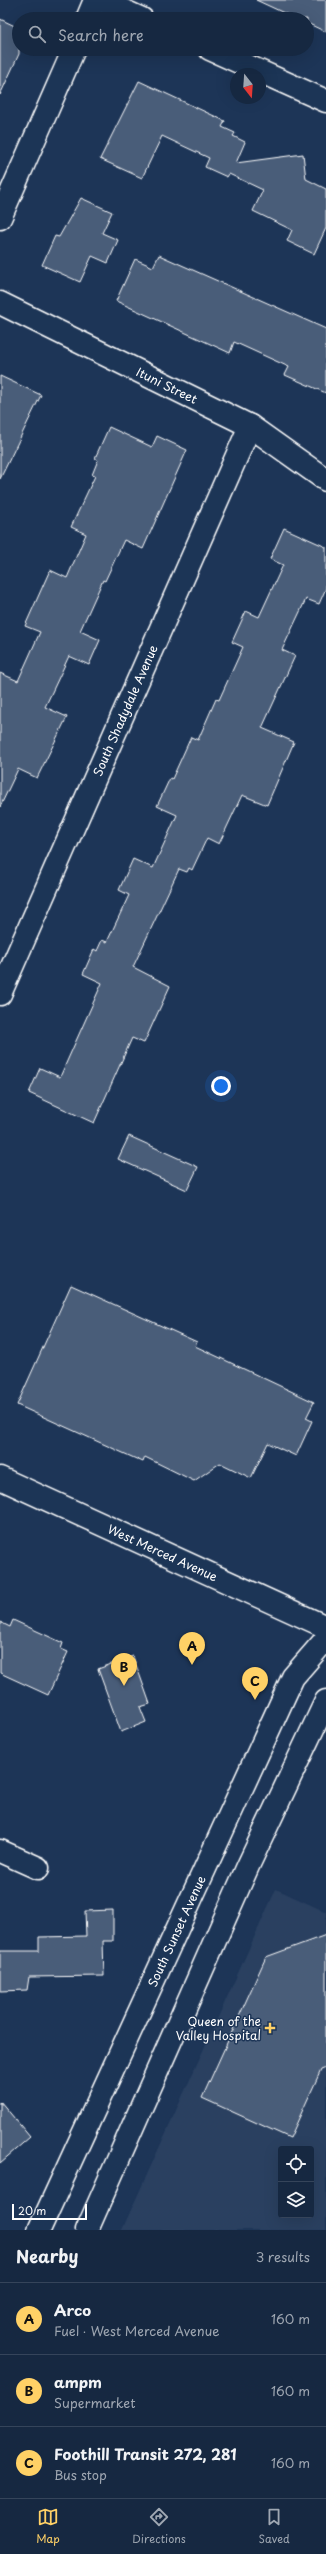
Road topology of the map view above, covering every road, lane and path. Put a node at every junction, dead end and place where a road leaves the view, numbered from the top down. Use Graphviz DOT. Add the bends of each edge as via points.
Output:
graph roads {
  1 [pos="95,0"];
  2 [pos="100,0"];
  3 [pos="90,12"];
  4 [pos="127,12"];
  5 [pos="71,56"];
  6 [pos="226,56"];
  7 [pos="326,101"];
  8 [pos="0,218"];
  9 [pos="0,303"];
  10 [pos="250,426"];
  11 [pos="326,480"];
  12 [pos="0,994"];
  13 [pos="0,1478"];
  14 [pos="326,1627"];
  15 [pos="326,1640"];
  16 [pos="326,1701"];
  17 [pos="0,1851"];
  18 [pos="38,1868"];
  19 [pos="39,2230"];
  20 [pos="87,2230"];
  1 -- 3 [label="street"];
  2 -- 4 [label="street"];
  5 -- 8 [label="street"];
  6 -- 7 [label="street"];
  9 -- 10 [label="street, Ituni Street"];
  10 -- 11 [label="street, Ituni Street"];
  10 -- 12 [label="street, South Shadydale Avenue"];
  13 -- 14 [label="street, West Merced Avenue"];
  15 -- 19 [label="street, South Sunset Avenue" via="293,1677"];
  16 -- 20 [label="street" via="248,1866"];
  17 -- 18 [label="street"];
}
